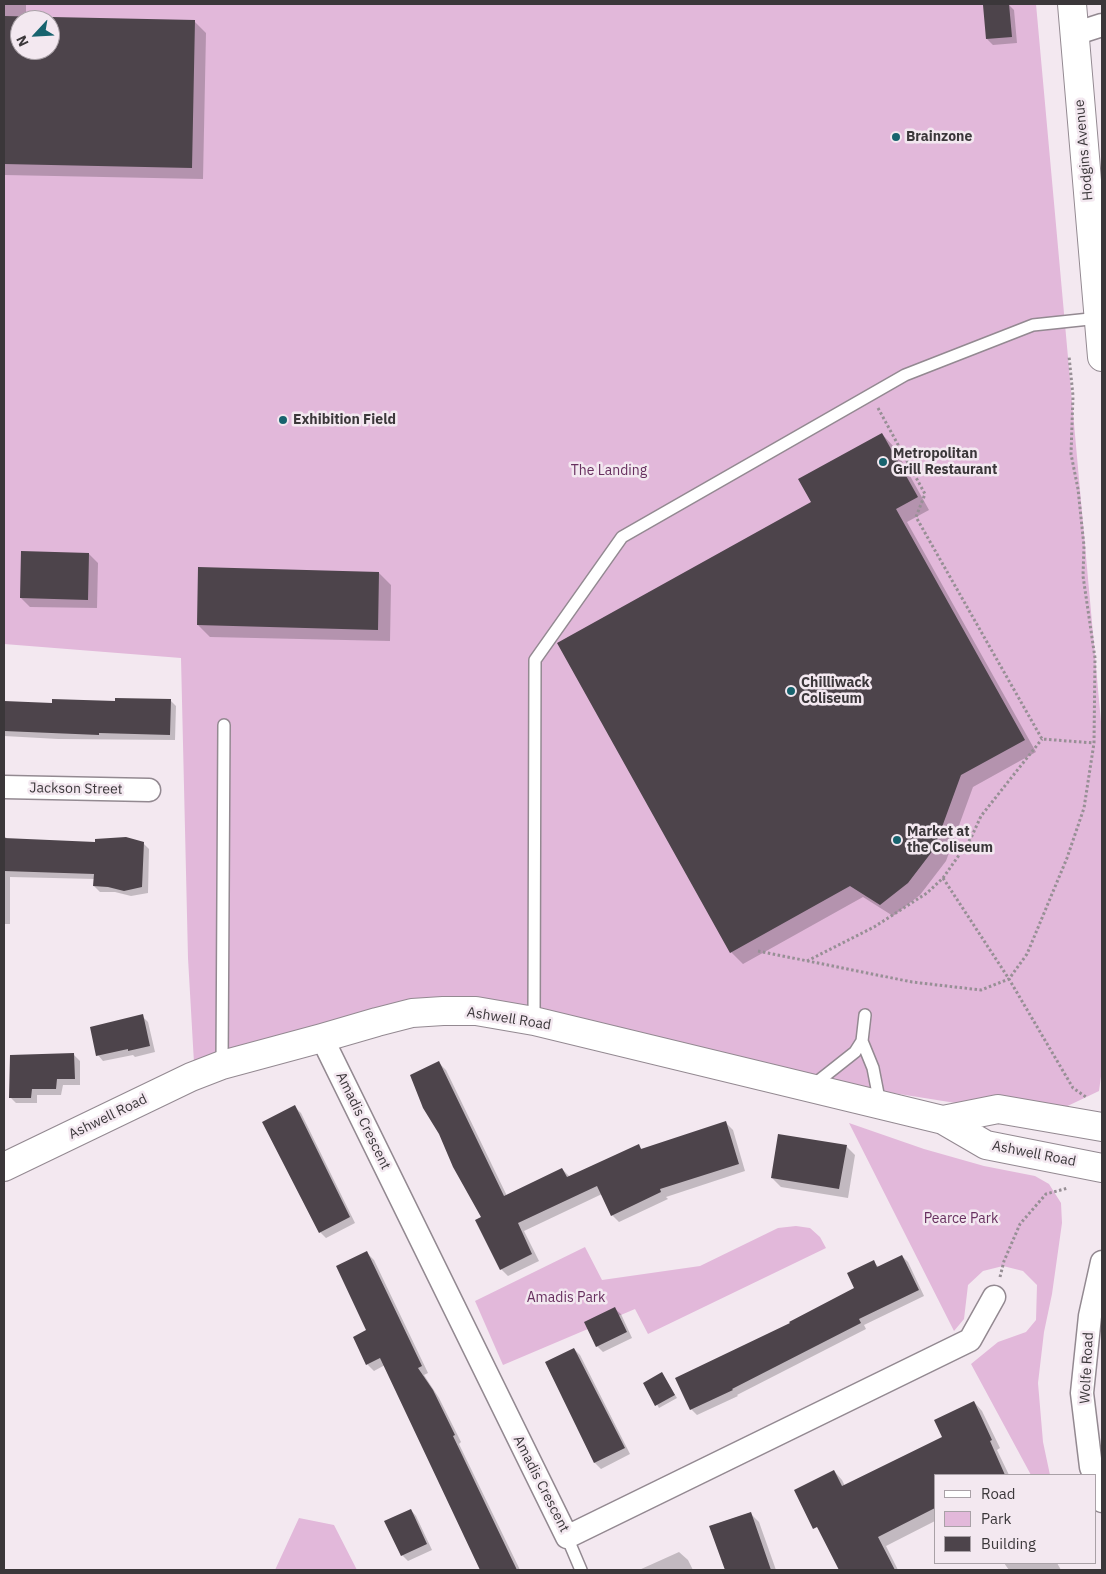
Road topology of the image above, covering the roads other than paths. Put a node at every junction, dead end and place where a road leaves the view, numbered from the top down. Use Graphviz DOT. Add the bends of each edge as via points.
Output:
graph roads {
  1 [pos="1072,4"];
  2 [pos="1102,25"];
  3 [pos="1074,34"];
  4 [pos="1099,318"];
  5 [pos="1102,357"];
  6 [pos="224,725"];
  7 [pos="4,787"];
  8 [pos="149,790"];
  9 [pos="865,1016"];
  10 [pos="534,1020"];
  11 [pos="322,1038"];
  12 [pos="862,1041"];
  13 [pos="222,1065"];
  14 [pos="811,1088"];
  15 [pos="880,1104"];
  16 [pos="943,1120"];
  17 [pos="1102,1126"];
  18 [pos="4,1167"];
  19 [pos="1102,1168"];
  20 [pos="1102,1262"];
  21 [pos="994,1297"];
  22 [pos="1093,1474"];
  23 [pos="1096,1483"];
  24 [pos="1102,1501"];
  25 [pos="567,1537"];
  26 [pos="581,1570"];
  1 -- 3 [label="street, Hodgins Avenue"];
  2 -- 3 [label="street"];
  3 -- 4 [label="street, Hodgins Avenue"];
  4 -- 5 [label="street, Hodgins Avenue"];
  4 -- 10 [label="lane" via="1033,325 905,375 622,537 535,660"];
  6 -- 13 [label="lane"];
  7 -- 8 [label="street, Jackson Street"];
  9 -- 12 [label="lane"];
  10 -- 11 [label="street, Ashwell Road" via="476,1011 442,1010 412,1013"];
  10 -- 14 [label="street, Ashwell Road"];
  11 -- 13 [label="street, Ashwell Road"];
  11 -- 25 [label="street, Amadis Crescent"];
  12 -- 14 [label="lane" via="855,1052"];
  12 -- 15 [label="lane" via="873,1068"];
  13 -- 18 [label="street, Ashwell Road"];
  14 -- 15 [label="street, Ashwell Road"];
  15 -- 16 [label="street, Ashwell Road"];
  16 -- 17 [label="street, Ashwell Road" via="998,1109"];
  16 -- 19 [label="street, Ashwell Road" via="986,1145"];
  20 -- 22 [label="street, Wolfe Road" via="1090,1316 1082,1394"];
  21 -- 25 [label="street, Amadis Crescent" via="970,1340"];
  23 -- 24 [label="street, Wolfe Road"];
  25 -- 26 [label="lane"];
}
